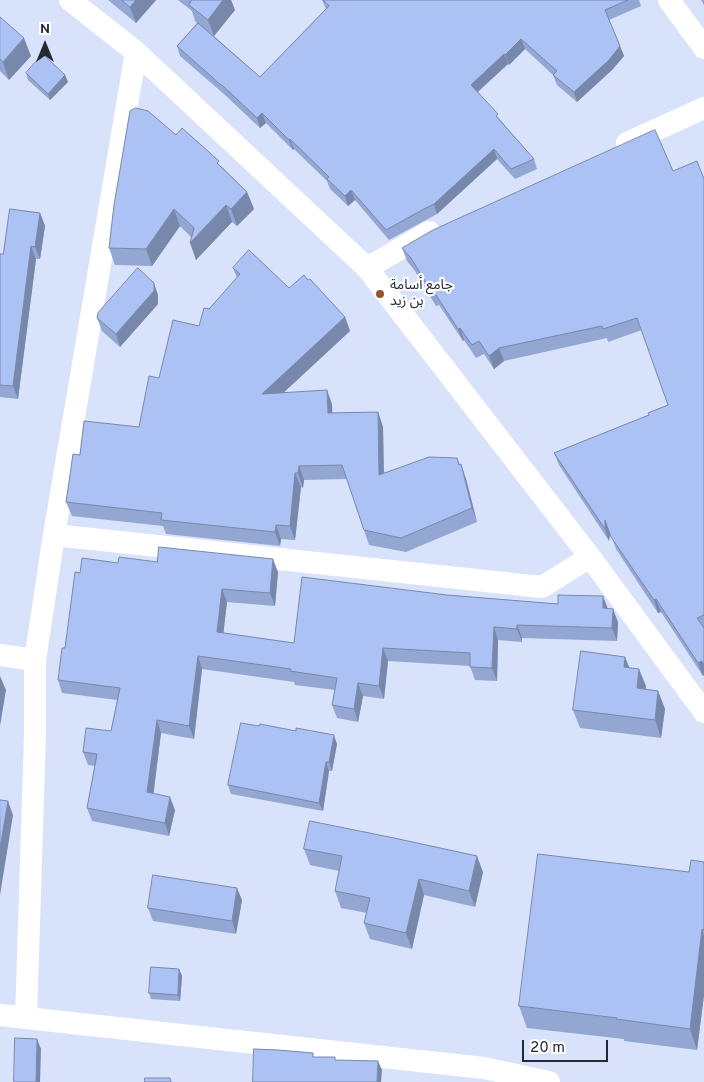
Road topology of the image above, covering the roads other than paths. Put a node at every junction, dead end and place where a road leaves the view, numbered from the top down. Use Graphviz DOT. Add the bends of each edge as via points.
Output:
graph roads {
  1 [pos="70,0"];
  2 [pos="669,0"];
  3 [pos="704,48"];
  4 [pos="136,52"];
  5 [pos="704,108"];
  6 [pos="604,153"];
  7 [pos="451,222"];
  8 [pos="367,268"];
  9 [pos="54,535"];
  10 [pos="590,557"];
  11 [pos="0,655"];
  12 [pos="35,660"];
  13 [pos="704,712"];
  14 [pos="0,1015"];
  15 [pos="26,1018"];
  16 [pos="549,1082"];
  1 -- 4 [label="street"];
  2 -- 3 [label="street"];
  4 -- 8 [label="street"];
  4 -- 9 [label="street"];
  5 -- 6 [label="street"];
  7 -- 8 [label="street"];
  8 -- 10 [label="street"];
  9 -- 10 [label="street" via="542,588"];
  9 -- 12 [label="street"];
  10 -- 13 [label="street"];
  11 -- 12 [label="street"];
  12 -- 15 [label="street"];
  14 -- 15 [label="street"];
  15 -- 16 [label="street" via="484,1068"];
}
